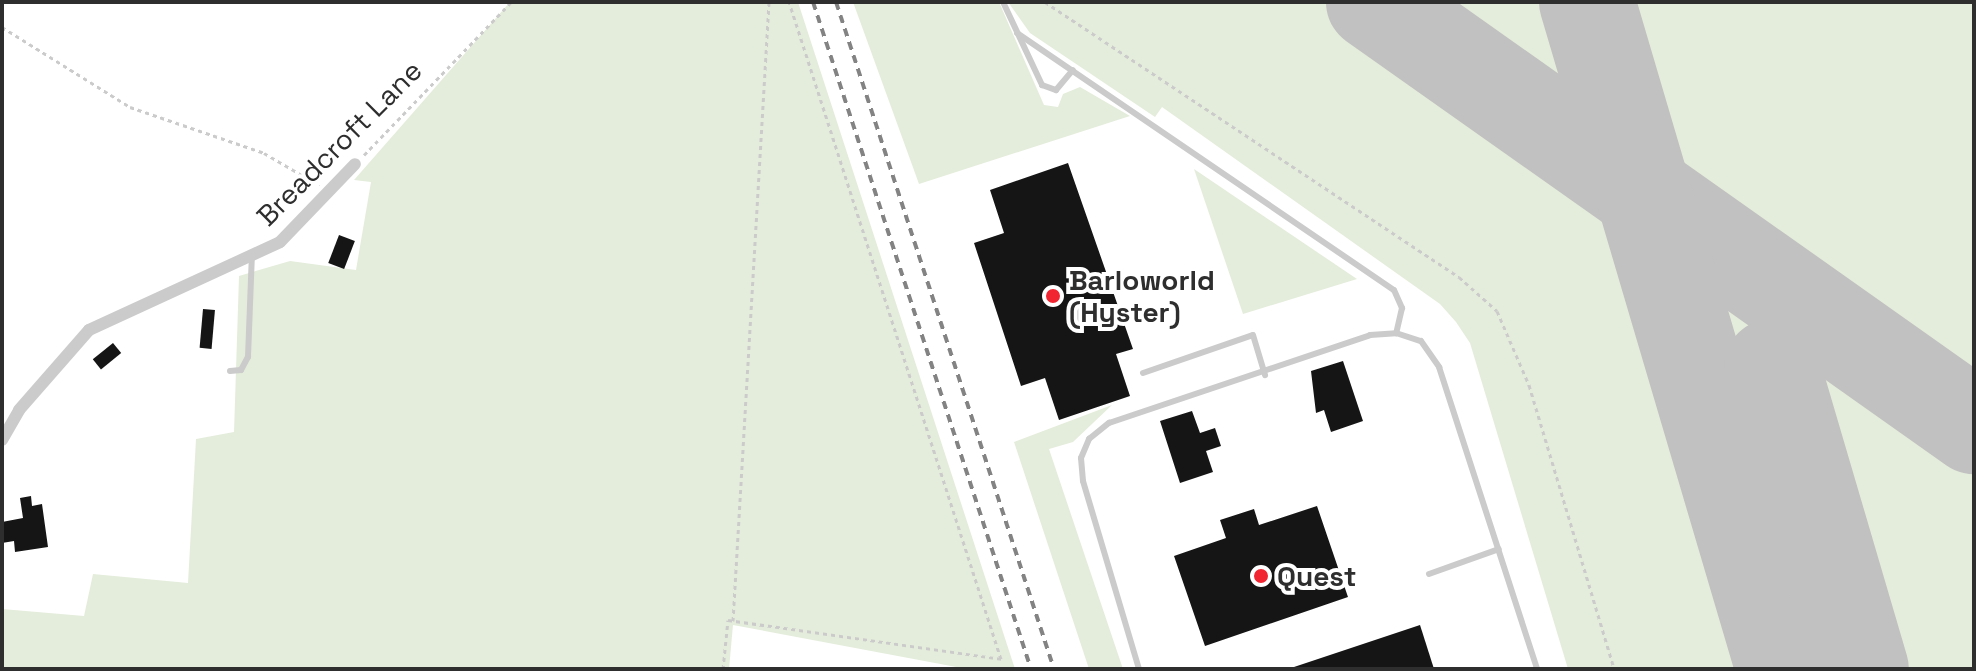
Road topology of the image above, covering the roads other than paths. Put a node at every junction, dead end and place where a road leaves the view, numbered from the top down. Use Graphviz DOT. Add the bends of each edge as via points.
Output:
graph roads {
  1 [pos="1003,2"];
  2 [pos="1017,33"];
  3 [pos="1073,70"];
  4 [pos="355,164"];
  5 [pos="252,255"];
  6 [pos="1396,333"];
  7 [pos="230,371"];
  8 [pos="1143,373"];
  9 [pos="1265,375"];
  10 [pos="2,440"];
  11 [pos="1499,549"];
  12 [pos="1429,574"];
  13 [pos="1139,669"];
  14 [pos="1537,669"];
  1 -- 2 [label="lane"];
  2 -- 3 [label="lane"];
  2 -- 3 [label="lane" via="1046,88 1061,88"];
  3 -- 6 [label="lane" via="1394,290 1402,308"];
  4 -- 5 [label="street, Breadcroft Lane" via="280,242"];
  5 -- 7 [label="lane" via="248,357 241,370"];
  5 -- 10 [label="street, Breadcroft Lane" via="89,330 19,410"];
  6 -- 9 [label="lane" via="1370,335"];
  6 -- 11 [label="lane" via="1421,341 1439,367"];
  8 -- 9 [label="lane" via="1253,335"];
  9 -- 13 [label="lane" via="1109,423 1089,439 1081,458 1083,481"];
  11 -- 12 [label="lane"];
  11 -- 14 [label="lane"];
}
